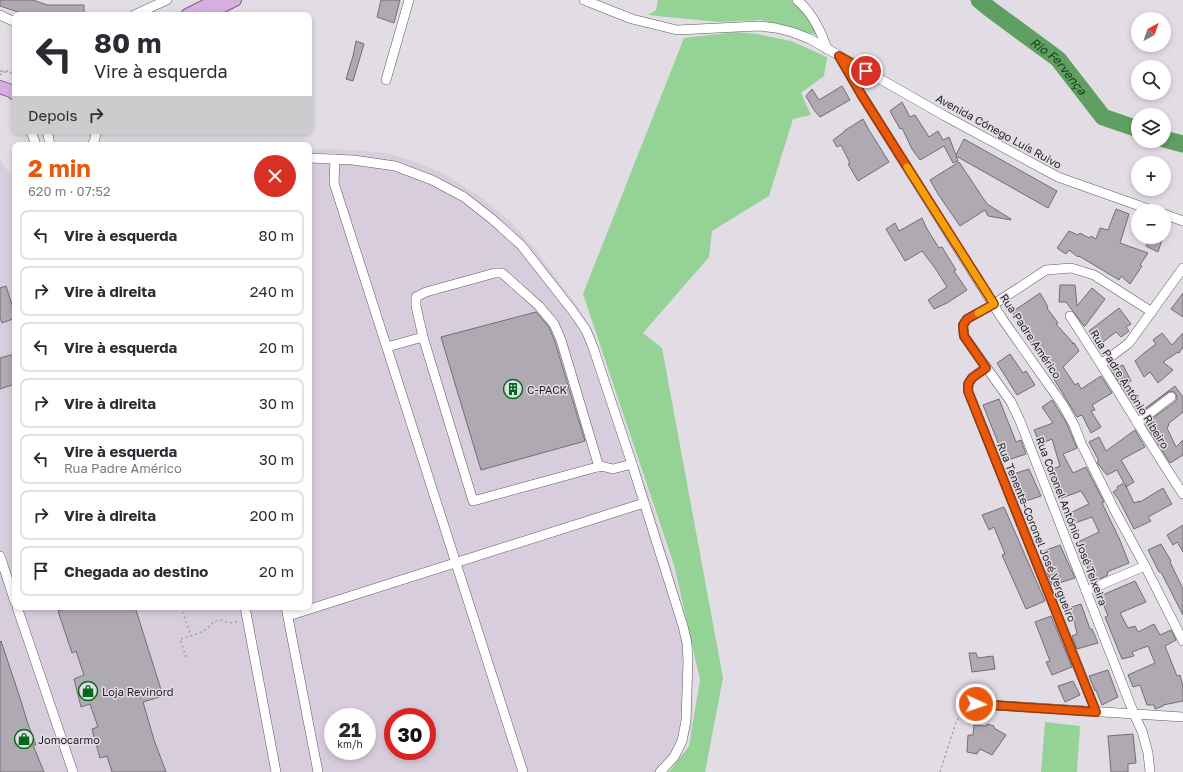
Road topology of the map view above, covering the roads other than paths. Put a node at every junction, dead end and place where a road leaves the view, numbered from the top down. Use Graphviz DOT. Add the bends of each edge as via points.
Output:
graph roads {
  1 [pos="167,0"];
  2 [pos="216,0"];
  3 [pos="235,0"];
  4 [pos="409,0"];
  5 [pos="584,0"];
  6 [pos="797,0"];
  7 [pos="141,12"];
  8 [pos="193,12"];
  9 [pos="211,12"];
  10 [pos="0,15"];
  11 [pos="12,21"];
  12 [pos="827,49"];
  13 [pos="839,56"];
  14 [pos="1,76"];
  15 [pos="386,80"];
  16 [pos="12,82"];
  17 [pos="0,87"];
  18 [pos="12,92"];
  19 [pos="312,158"];
  20 [pos="335,159"];
  21 [pos="1134,204"];
  22 [pos="1171,217"];
  23 [pos="1183,221"];
  24 [pos="1183,268"];
  25 [pos="994,304"];
  26 [pos="1152,312"];
  27 [pos="1070,316"];
  28 [pos="423,337"];
  29 [pos="387,347"];
  30 [pos="1102,364"];
  31 [pos="986,368"];
  32 [pos="1171,397"];
  33 [pos="1137,423"];
  34 [pos="632,464"];
  35 [pos="599,467"];
  36 [pos="1183,494"];
  37 [pos="644,503"];
  38 [pos="0,556"];
  39 [pos="455,563"];
  40 [pos="1145,566"];
  41 [pos="1086,591"];
  42 [pos="12,593"];
  43 [pos="312,605"];
  44 [pos="18,610"];
  45 [pos="245,610"];
  46 [pos="287,612"];
  47 [pos="1183,641"];
  48 [pos="976,704"];
  49 [pos="1096,712"];
  50 [pos="1134,714"];
  51 [pos="1183,717"];
  52 [pos="73,772"];
  53 [pos="276,772"];
  54 [pos="318,772"];
  55 [pos="523,772"];
  56 [pos="660,772"];
  57 [pos="1150,772"];
  1 -- 7 [label="street"];
  2 -- 8 [label="main road"];
  3 -- 9 [label="main road"];
  4 -- 15 [label="street"];
  5 -- 12 [label="street, Avenida Cónego Luís Ruivo" via="632,19 677,30 759,26 776,28 798,34"];
  6 -- 12 [label="street" via="815,20"];
  10 -- 11 [label="street"];
  12 -- 13 [label="street, Avenida Cónego Luís Ruivo"];
  13 -- 21 [label="street, Avenida Cónego Luís Ruivo" via="1058,177"];
  13 -- 25 [label="street, Rua Padre Américo"];
  14 -- 16 [label="main road"];
  17 -- 18 [label="main road"];
  19 -- 20 [label="street"];
  20 -- 29 [label="street" via="334,183"];
  20 -- 34 [label="street" via="395,166 432,180 464,197 520,245 586,330 594,347"];
  22 -- 23 [label="street"];
  24 -- 26 [label="street"];
  25 -- 26 [label="street" via="1046,270 1071,268 1094,275"];
  25 -- 31 [label="street, Rua Coronel António José Teixeira" via="967,319 963,325 964,336"];
  25 -- 40 [label="street, Rua Padre Américo" via="1063,405"];
  26 -- 30 [label="street" via="1129,342"];
  27 -- 30 [label="street, Rua Padre António Ribeiro"];
  28 -- 29 [label="street"];
  28 -- 35 [label="street" via="473,501"];
  28 -- 35 [label="street" via="416,297 426,292 502,273 554,324"];
  29 -- 39 [label="street"];
  30 -- 33 [label="street, Rua Padre António Ribeiro"];
  31 -- 41 [label="street, Rua Coronel António José Teixeira" via="1011,402 1020,421"];
  31 -- 49 [label="street, Rua Tenente-Coronel José Vergueiro" via="972,378 968,384 968,391"];
  32 -- 33 [label="street"];
  33 -- 36 [label="street, Rua Padre António Ribeiro"];
  34 -- 35 [label="street" via="613,469"];
  34 -- 37 [label="street"];
  37 -- 39 [label="street"];
  37 -- 56 [label="street" via="687,643 686,721 682,740 674,757"];
  38 -- 42 [label="street"];
  39 -- 43 [label="street"];
  39 -- 55 [label="street"];
  40 -- 41 [label="street"];
  40 -- 47 [label="street, Rua Padre Américo"];
  41 -- 50 [label="street, Rua Coronel António José Teixeira"];
  44 -- 52 [label="street"];
  45 -- 53 [label="street"];
  46 -- 54 [label="street"];
  48 -- 49 [label="street"];
  49 -- 50 [label="street"];
  50 -- 51 [label="street"];
  50 -- 57 [label="street, Rua Coronel António José Teixeira" via="1142,731"];
}
